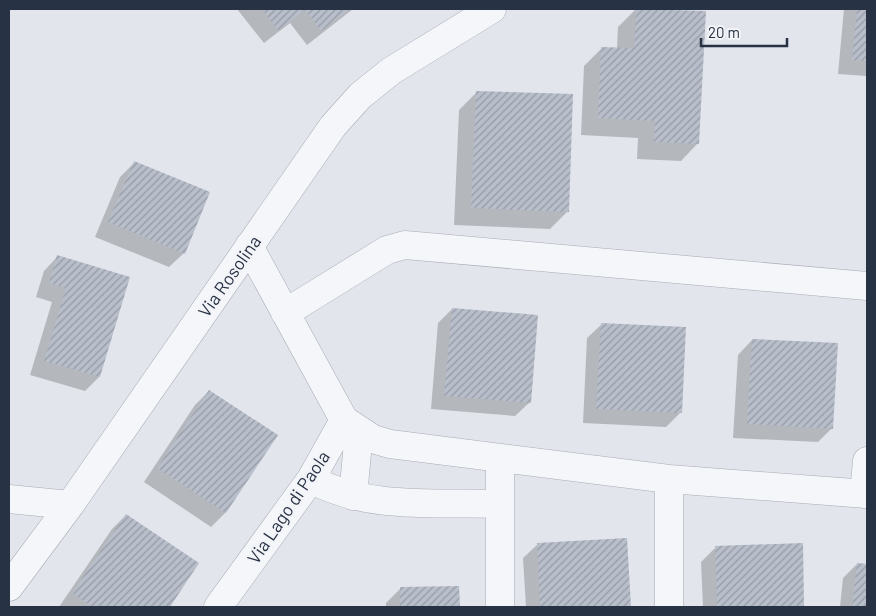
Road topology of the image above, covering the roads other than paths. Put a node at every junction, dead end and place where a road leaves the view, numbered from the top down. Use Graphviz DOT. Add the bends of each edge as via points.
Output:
graph roads {
  1 [pos="492,9"];
  2 [pos="249,246"];
  3 [pos="867,286"];
  4 [pos="285,312"];
  5 [pos="352,426"];
  6 [pos="500,458"];
  7 [pos="867,462"];
  8 [pos="311,479"];
  9 [pos="669,480"];
  10 [pos="866,494"];
  11 [pos="353,496"];
  12 [pos="9,499"];
  13 [pos="500,504"];
  14 [pos="70,505"];
  15 [pos="9,587"];
  16 [pos="218,607"];
  17 [pos="500,607"];
  18 [pos="669,607"];
  1 -- 2 [label="street, Via Rosolina" via="405,62 360,96 323,139"];
  2 -- 4 [label="street"];
  2 -- 14 [label="street, Via Rosolina"];
  3 -- 4 [label="street" via="405,245 387,250"];
  4 -- 5 [label="street"];
  5 -- 6 [label="street" via="390,444"];
  5 -- 8 [label="street, Via Lago di Paola"];
  5 -- 11 [label="street"];
  6 -- 9 [label="street"];
  6 -- 13 [label="street"];
  7 -- 10 [label="street"];
  8 -- 11 [label="street"];
  8 -- 16 [label="street, Via Lago di Paola"];
  9 -- 10 [label="street"];
  9 -- 18 [label="street"];
  11 -- 13 [label="street"];
  12 -- 14 [label="street"];
  13 -- 17 [label="street"];
  14 -- 15 [label="street, Via Rosolina"];
}
